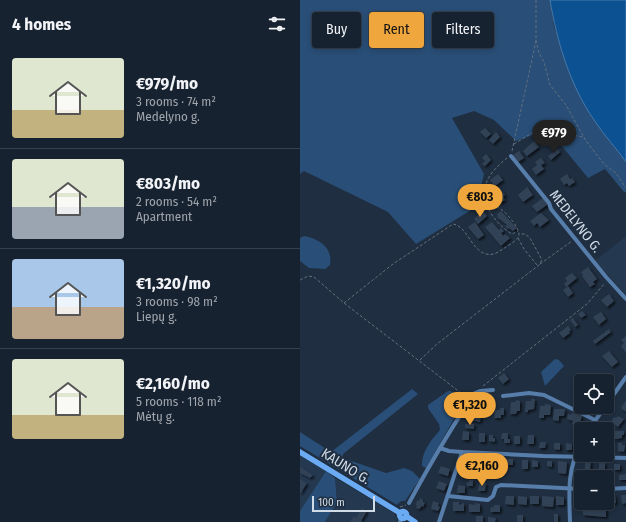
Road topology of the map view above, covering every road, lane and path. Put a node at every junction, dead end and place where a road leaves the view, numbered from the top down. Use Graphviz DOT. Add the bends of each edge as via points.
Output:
graph roads {
  1 [pos="536,0"];
  2 [pos="536,41"];
  3 [pos="583,137"];
  4 [pos="513,144"];
  5 [pos="511,156"];
  6 [pos="626,188"];
  7 [pos="485,201"];
  8 [pos="518,231"];
  9 [pos="520,234"];
  10 [pos="518,238"];
  11 [pos="575,238"];
  12 [pos="537,266"];
  13 [pos="608,279"];
  14 [pos="300,280"];
  15 [pos="626,299"];
  16 [pos="344,303"];
  17 [pos="420,361"];
  18 [pos="626,377"];
  19 [pos="621,384"];
  20 [pos="626,387"];
  21 [pos="493,390"];
  22 [pos="477,392"];
  23 [pos="614,394"];
  24 [pos="503,396"];
  25 [pos="459,401"];
  26 [pos="600,414"];
  27 [pos="595,420"];
  28 [pos="440,448"];
  29 [pos="300,452"];
  30 [pos="462,452"];
  31 [pos="574,456"];
  32 [pos="614,458"];
  33 [pos="626,458"];
  34 [pos="569,488"];
  35 [pos="574,488"];
  36 [pos="626,488"];
  37 [pos="614,489"];
  38 [pos="448,496"];
  39 [pos="408,504"];
  40 [pos="396,506"];
  41 [pos="402,517"];
  42 [pos="415,522"];
  43 [pos="439,522"];
  44 [pos="570,522"];
  1 -- 2 [label="path"];
  2 -- 3 [label="path" via="550,85 566,105"];
  2 -- 4 [label="path"];
  3 -- 4 [label="path" via="553,129 543,130"];
  3 -- 6 [label="path" via="604,164 616,173"];
  4 -- 5 [label="path"];
  5 -- 7 [label="path" via="499,165 488,179"];
  5 -- 11 [label="street, MEDELYNO G."];
  7 -- 8 [label="path" via="501,209"];
  7 -- 8 [label="path" via="492,215 506,230 512,234"];
  8 -- 9 [label="path"];
  9 -- 10 [label="path"];
  9 -- 12 [label="path" via="526,234 530,238 542,260"];
  10 -- 12 [label="path"];
  10 -- 16 [label="path" via="494,254 487,254 480,251 460,228 453,224 393,264"];
  11 -- 12 [label="path"];
  11 -- 13 [label="street, MEDELYNO G."];
  12 -- 17 [label="path" via="437,344"];
  13 -- 15 [label="street, MEDELYNO G."];
  13 -- 22 [label="path" via="587,304"];
  14 -- 16 [label="path" via="308,276 314,277"];
  16 -- 17 [label="path"];
  17 -- 25 [label="path" via="461,393"];
  18 -- 19 [label="street"];
  19 -- 20 [label="street"];
  19 -- 23 [label="street"];
  21 -- 22 [label="street"];
  22 -- 28 [label="street"];
  24 -- 27 [label="street" via="529,393 544,395"];
  26 -- 27 [label="street"];
  28 -- 30 [label="street"];
  28 -- 39 [label="street"];
  29 -- 41 [label="street, KAUNO G."];
  30 -- 31 [label="street"];
  30 -- 38 [label="street"];
  31 -- 34 [label="street"];
  32 -- 33 [label="street"];
  34 -- 35 [label="street"];
  34 -- 38 [label="street" via="501,485 496,487 493,496 488,500"];
  34 -- 44 [label="street"];
  36 -- 37 [label="street"];
  38 -- 43 [label="street"];
  39 -- 40 [label="path"];
  41 -- 42 [label="street, KAUNO G."];
}
